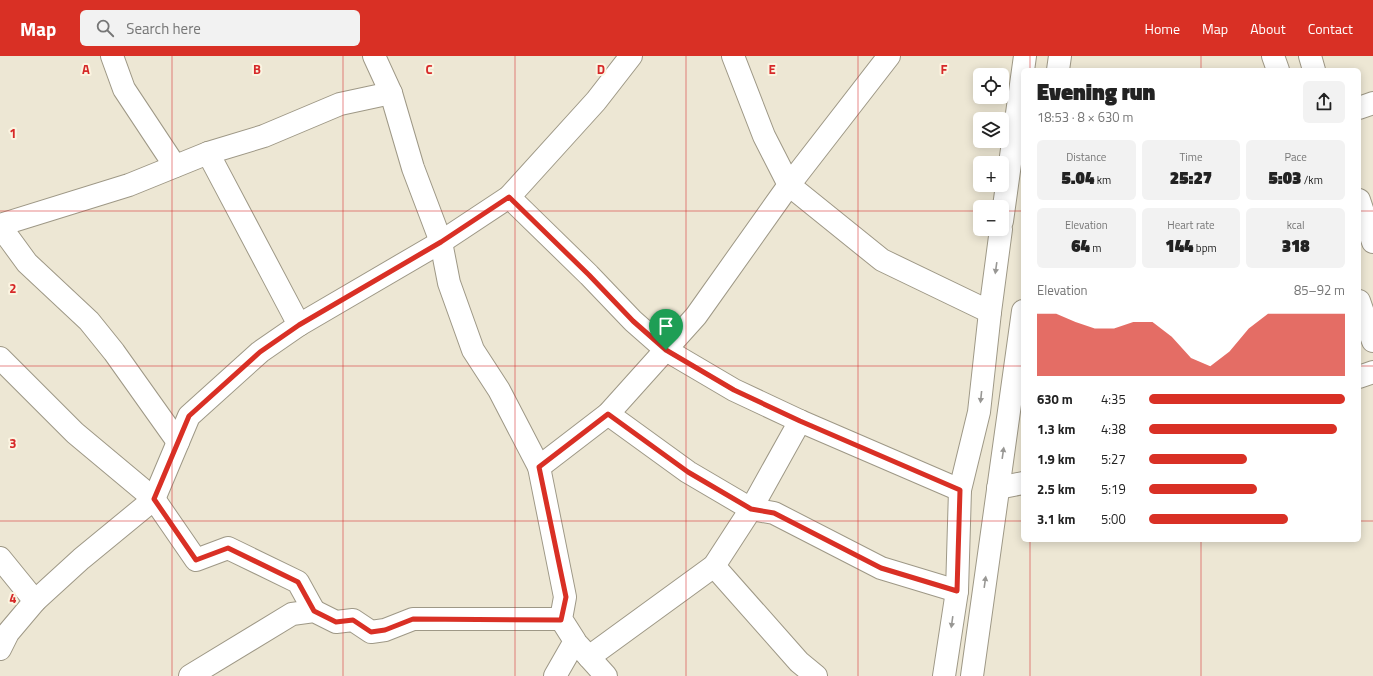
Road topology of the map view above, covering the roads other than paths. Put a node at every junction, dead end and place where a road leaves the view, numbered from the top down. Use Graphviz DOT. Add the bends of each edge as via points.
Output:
graph roads {
  1 [pos="112,56"];
  2 [pos="374,56"];
  3 [pos="632,56"];
  4 [pos="733,56"];
  5 [pos="889,56"];
  6 [pos="1025,56"];
  7 [pos="1060,56"];
  8 [pos="1274,56"];
  9 [pos="1310,56"];
  10 [pos="1023,68"];
  11 [pos="1058,68"];
  12 [pos="1277,68"];
  13 [pos="1313,68"];
  14 [pos="1021,85"];
  15 [pos="391,93"];
  16 [pos="1373,103"];
  17 [pos="1361,107"];
  18 [pos="208,153"];
  19 [pos="175,166"];
  20 [pos="789,185"];
  21 [pos="509,197"];
  22 [pos="1005,200"];
  23 [pos="1361,206"];
  24 [pos="0,225"];
  25 [pos="1000,236"];
  26 [pos="441,242"];
  27 [pos="1373,242"];
  28 [pos="1361,307"];
  29 [pos="990,312"];
  30 [pos="299,325"];
  31 [pos="1021,325"];
  32 [pos="1373,341"];
  33 [pos="666,350"];
  34 [pos="0,358"];
  35 [pos="1373,372"];
  36 [pos="1361,376"];
  37 [pos="608,414"];
  38 [pos="800,421"];
  39 [pos="178,442"];
  40 [pos="539,467"];
  41 [pos="1021,483"];
  42 [pos="998,488"];
  43 [pos="960,490"];
  44 [pos="154,499"];
  45 [pos="751,509"];
  46 [pos="0,558"];
  47 [pos="714,566"];
  48 [pos="957,591"];
  49 [pos="35,601"];
  50 [pos="314,611"];
  51 [pos="561,620"];
  52 [pos="0,649"];
  53 [pos="582,649"];
  54 [pos="202,673"];
  55 [pos="555,676"];
  56 [pos="606,676"];
  57 [pos="816,676"];
  58 [pos="944,676"];
  59 [pos="972,676"];
  1 -- 19 [label="street" via="124,89"];
  2 -- 15 [label="street"];
  3 -- 21 [label="street" via="596,101"];
  4 -- 20 [label="street" via="764,136"];
  5 -- 20 [label="street"];
  6 -- 10 [label="street"];
  7 -- 11 [label="street"];
  8 -- 12 [label="street"];
  9 -- 13 [label="street"];
  14 -- 22 [label="street"];
  15 -- 18 [label="street" via="340,104 264,136"];
  15 -- 26 [label="street" via="413,168"];
  16 -- 17 [label="street"];
  18 -- 19 [label="street"];
  18 -- 30 [label="street"];
  19 -- 24 [label="street" via="129,185"];
  20 -- 29 [label="street" via="882,260"];
  20 -- 33 [label="street" via="696,316"];
  21 -- 26 [label="street"];
  21 -- 33 [label="street" via="633,321"];
  23 -- 27 [label="street"];
  24 -- 39 [label="street" via="27,263 93,326"];
  25 -- 29 [label="street, one-way"];
  26 -- 30 [label="street"];
  26 -- 40 [label="street" via="449,283 473,350 499,390"];
  28 -- 32 [label="street"];
  29 -- 43 [label="street, one-way" via="979,412"];
  30 -- 39 [label="street" via="260,352 189,416"];
  42 -- 31 [label="street, one-way"];
  33 -- 37 [label="street"];
  33 -- 38 [label="street" via="734,390"];
  34 -- 44 [label="street" via="75,433"];
  35 -- 36 [label="street"];
  37 -- 40 [label="street"];
  37 -- 45 [label="street" via="688,472"];
  38 -- 43 [label="street"];
  38 -- 45 [label="street"];
  39 -- 44 [label="street"];
  40 -- 51 [label="street" via="566,597"];
  41 -- 42 [label="street"];
  59 -- 42 [label="street, one-way"];
  43 -- 48 [label="street"];
  44 -- 49 [label="street"];
  44 -- 50 [label="street" via="196,560 228,548 298,582"];
  45 -- 47 [label="street"];
  45 -- 48 [label="street" via="774,513 881,568"];
  46 -- 49 [label="street"];
  47 -- 53 [label="street"];
  47 -- 57 [label="street" via="799,662"];
  48 -- 58 [label="street, one-way"];
  49 -- 52 [label="street" via="8,633"];
  50 -- 51 [label="street" via="336,622 353,620 371,632 385,630 413,619"];
  50 -- 54 [label="street" via="292,614"];
  51 -- 53 [label="street"];
  53 -- 55 [label="street"];
  53 -- 56 [label="street"];
}
